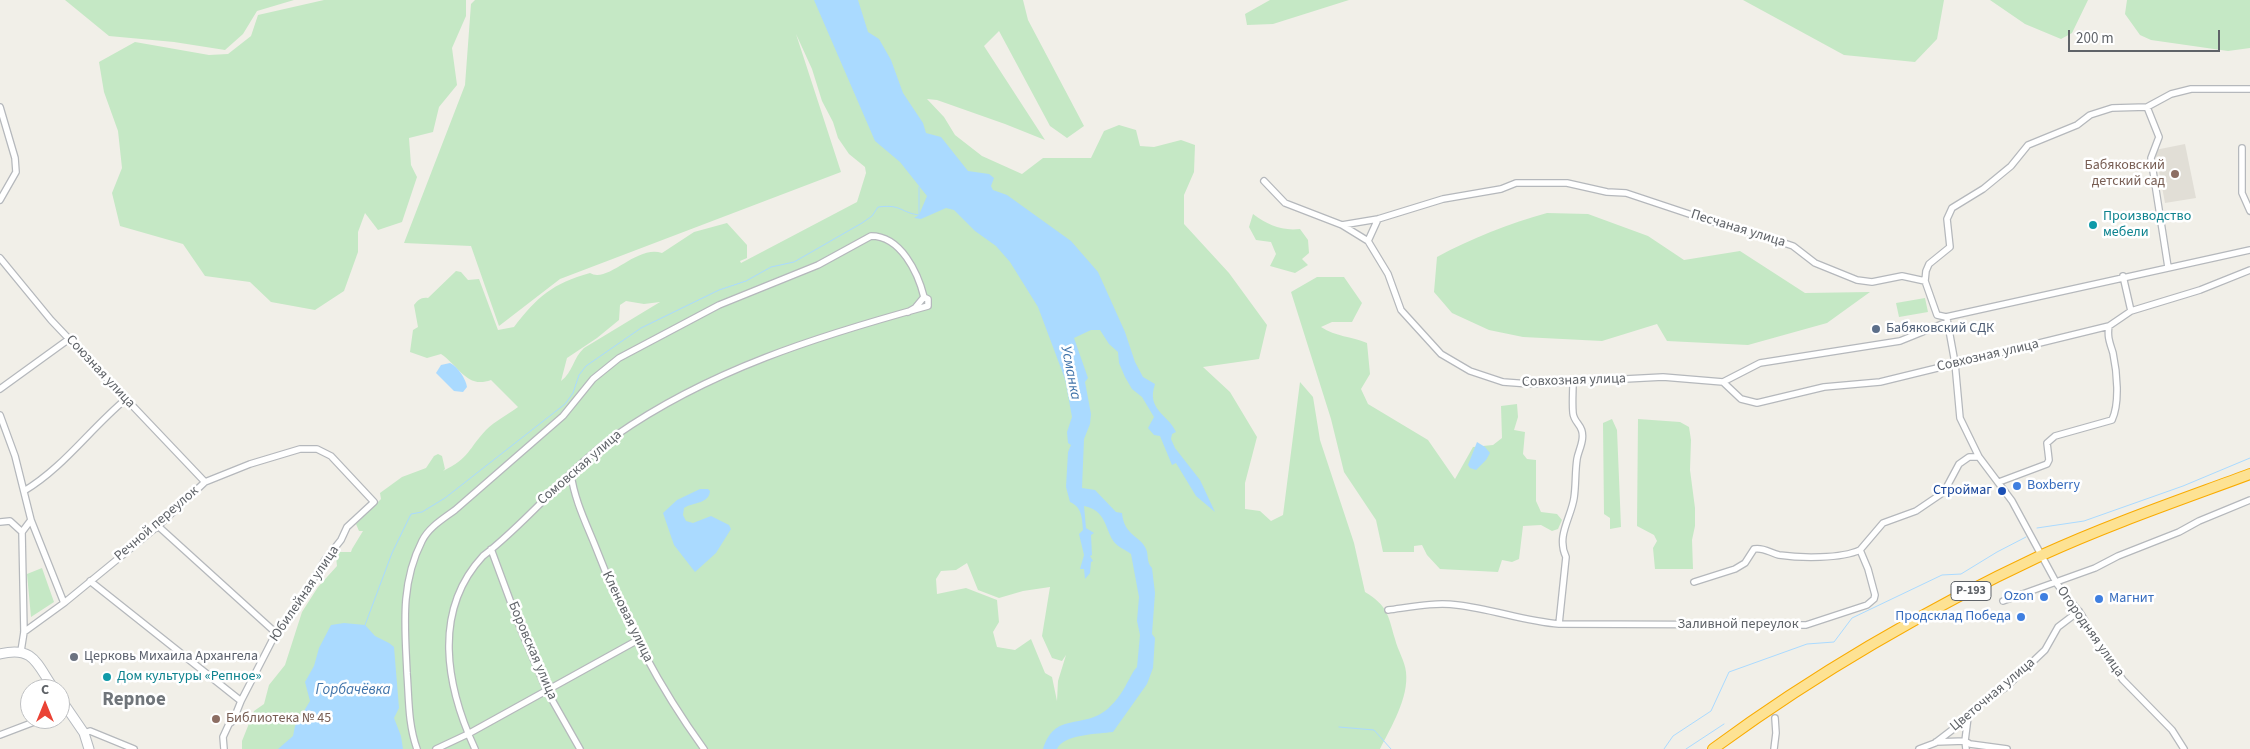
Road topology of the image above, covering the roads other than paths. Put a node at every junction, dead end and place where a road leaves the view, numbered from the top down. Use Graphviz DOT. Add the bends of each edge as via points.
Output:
graph roads {
  1 [pos="2250,89"];
  2 [pos="0,107"];
  3 [pos="2147,107"];
  4 [pos="2242,148"];
  5 [pos="1264,181"];
  6 [pos="0,200"];
  7 [pos="2250,211"];
  8 [pos="1378,219"];
  9 [pos="1342,225"];
  10 [pos="1368,241"];
  11 [pos="2250,250"];
  12 [pos="0,258"];
  13 [pos="2168,267"];
  14 [pos="2250,270"];
  15 [pos="2123,276"];
  16 [pos="1925,281"];
  17 [pos="2131,311"];
  18 [pos="1947,320"];
  19 [pos="2109,326"];
  20 [pos="69,339"];
  21 [pos="1955,363"];
  22 [pos="1573,382"];
  23 [pos="1723,382"];
  24 [pos="0,389"];
  25 [pos="126,399"];
  26 [pos="0,416"];
  27 [pos="1979,457"];
  28 [pos="571,474"];
  29 [pos="2250,474"];
  30 [pos="205,482"];
  31 [pos="1999,482"];
  32 [pos="24,490"];
  33 [pos="2250,500"];
  34 [pos="374,502"];
  35 [pos="31,520"];
  36 [pos="0,522"];
  37 [pos="158,526"];
  38 [pos="22,532"];
  39 [pos="491,549"];
  40 [pos="1860,550"];
  41 [pos="2042,555"];
  42 [pos="90,581"];
  43 [pos="1694,582"];
  44 [pos="2057,584"];
  45 [pos="2003,601"];
  46 [pos="64,604"];
  47 [pos="1388,610"];
  48 [pos="2079,611"];
  49 [pos="1560,624"];
  50 [pos="24,632"];
  51 [pos="276,633"];
  52 [pos="636,641"];
  53 [pos="21,651"];
  54 [pos="0,654"];
  55 [pos="47,679"];
  56 [pos="547,691"];
  57 [pos="241,701"];
  58 [pos="70,715"];
  59 [pos="1968,717"];
  60 [pos="1775,718"];
  61 [pos="20,727"];
  62 [pos="87,732"];
  63 [pos="0,734"];
  64 [pos="468,734"];
  65 [pos="1965,741"];
  66 [pos="1936,742"];
  67 [pos="89,749"];
  68 [pos="134,749"];
  69 [pos="224,749"];
  70 [pos="417,749"];
  71 [pos="436,749"];
  72 [pos="475,749"];
  73 [pos="580,749"];
  74 [pos="704,749"];
  75 [pos="1713,749"];
  76 [pos="1774,749"];
  77 [pos="1919,749"];
  78 [pos="1966,749"];
  79 [pos="2007,749"];
  80 [pos="2178,749"];
  81 [pos="2184,749"];
  1 -- 3 [label="street" via="2191,89 2171,94"];
  2 -- 6 [label="street" via="16,172"];
  3 -- 13 [label="street" via="2159,137 2151,158"];
  3 -- 16 [label="street" via="2112,108 2090,115 2077,125 2028,145 2011,166 1952,208 1946,219 1950,247 1929,264"];
  4 -- 7 [label="street" via="2242,193"];
  5 -- 9 [label="street" via="1285,203"];
  8 -- 9 [label="street, Песчаная улица"];
  8 -- 10 [label="street"];
  8 -- 16 [label="street, Песчаная улица" via="1443,199 1501,189 1516,183 1567,183 1626,193 1728,227 1766,236 1792,246 1815,264 1857,280 1872,282 1902,276"];
  9 -- 10 [label="street"];
  10 -- 22 [label="street, Совхозная улица" via="1388,274 1401,310 1441,354 1470,371 1503,382"];
  11 -- 13 [label="street"];
  12 -- 20 [label="street, Союзная улица"];
  13 -- 15 [label="street"];
  14 -- 17 [label="street, Совхозная улица" via="2200,290"];
  15 -- 17 [label="street"];
  15 -- 18 [label="street"];
  16 -- 18 [label="street" via="1937,315"];
  17 -- 19 [label="street, Совхозная улица"];
  18 -- 21 [label="street, Огородняя улица"];
  18 -- 23 [label="street" via="1900,341 1760,363"];
  19 -- 21 [label="street, Совхозная улица"];
  19 -- 31 [label="street" via="2115,374 2115,413 2112,420 2055,436 2047,443 2047,464"];
  20 -- 24 [label="street"];
  20 -- 25 [label="street, Союзная улица"];
  21 -- 23 [label="street, Совхозная улица" via="1880,382 1824,387 1757,403 1741,399"];
  21 -- 27 [label="street, Огородняя улица" via="1960,418"];
  22 -- 23 [label="street, Совхозная улица" via="1663,378"];
  22 -- 49 [label="street" via="1573,412 1582,429 1582,440 1576,461 1571,512 1562,536 1562,549 1566,556"];
  25 -- 30 [label="street, Союзная улица"];
  25 -- 32 [label="street" via="42,480"];
  26 -- 32 [label="street"];
  27 -- 31 [label="street, Огородняя улица"];
  27 -- 40 [label="street" via="1969,457 1959,464 1944,492 1937,497 1916,511 1883,523"];
  28 -- 39 [label="street, Сомовская улица"];
  28 -- 52 [label="street, Кленовая улица" via="573,490 601,562"];
  28 -- 70 [label="street, Сомовская улица" via="614,437 695,387 787,349 928,306 928,299 924,297 912,266 890,242 872,236 818,264 740,296 629,352 598,373 563,416 436,524 422,541 408,583 404,608 409,718"];
  29 -- 41 [label="highway, Р-193" via="2150,510"];
  30 -- 34 [label="street, Речной переулок" via="300,449 316,450 331,456"];
  30 -- 37 [label="street, Речной переулок"];
  31 -- 41 [label="street, Огородняя улица"];
  32 -- 35 [label="street"];
  33 -- 44 [label="street"];
  34 -- 51 [label="street, Юбилейная улица" via="347,526 341,540"];
  35 -- 38 [label="street"];
  35 -- 46 [label="street"];
  36 -- 38 [label="street" via="10,521"];
  37 -- 42 [label="street, Речной переулок"];
  37 -- 51 [label="street"];
  38 -- 50 [label="street"];
  39 -- 56 [label="street, Боровская улица"];
  39 -- 64 [label="street, Сомовская улица" via="466,577 451,613 452,678"];
  40 -- 43 [label="street" via="1849,555 1792,556 1754,549 1745,563 1735,570"];
  40 -- 49 [label="street, Заливной переулок" via="1874,599 1867,605 1806,625"];
  41 -- 44 [label="street, Огородняя улица"];
  41 -- 75 [label="highway, Р-193" via="1881,640 1810,683"];
  42 -- 46 [label="street, Речной переулок"];
  42 -- 57 [label="street"];
  44 -- 45 [label="street" via="2048,584"];
  44 -- 48 [label="street, Огородняя улица"];
  46 -- 50 [label="street, Речной переулок"];
  47 -- 49 [label="street, Заливной переулок" via="1458,605"];
  48 -- 59 [label="street, Цветочная улица" via="2058,626 2045,650 2030,666 2005,688 1979,704"];
  48 -- 81 [label="street, Огородняя улица" via="2123,680 2172,730"];
  50 -- 53 [label="street"];
  51 -- 57 [label="street, Юбилейная улица"];
  52 -- 56 [label="street"];
  52 -- 74 [label="street, Кленовая улица"];
  53 -- 54 [label="street"];
  53 -- 55 [label="street" via="31,656"];
  56 -- 64 [label="street"];
  56 -- 73 [label="street, Боровская улица"];
  57 -- 69 [label="street, Юбилейная улица" via="223,737"];
  58 -- 62 [label="street"];
  59 -- 65 [label="street"];
  59 -- 66 [label="street, Цветочная улица"];
  60 -- 76 [label="street"];
  61 -- 63 [label="street"];
  62 -- 67 [label="street"];
  62 -- 68 [label="street"];
  64 -- 71 [label="street"];
  64 -- 72 [label="street, Сомовская улица"];
  65 -- 66 [label="street"];
  65 -- 78 [label="street"];
  65 -- 79 [label="street"];
  66 -- 77 [label="street, Цветочная улица"];
  80 -- 81 [label="street, Огородняя улица"];
}
